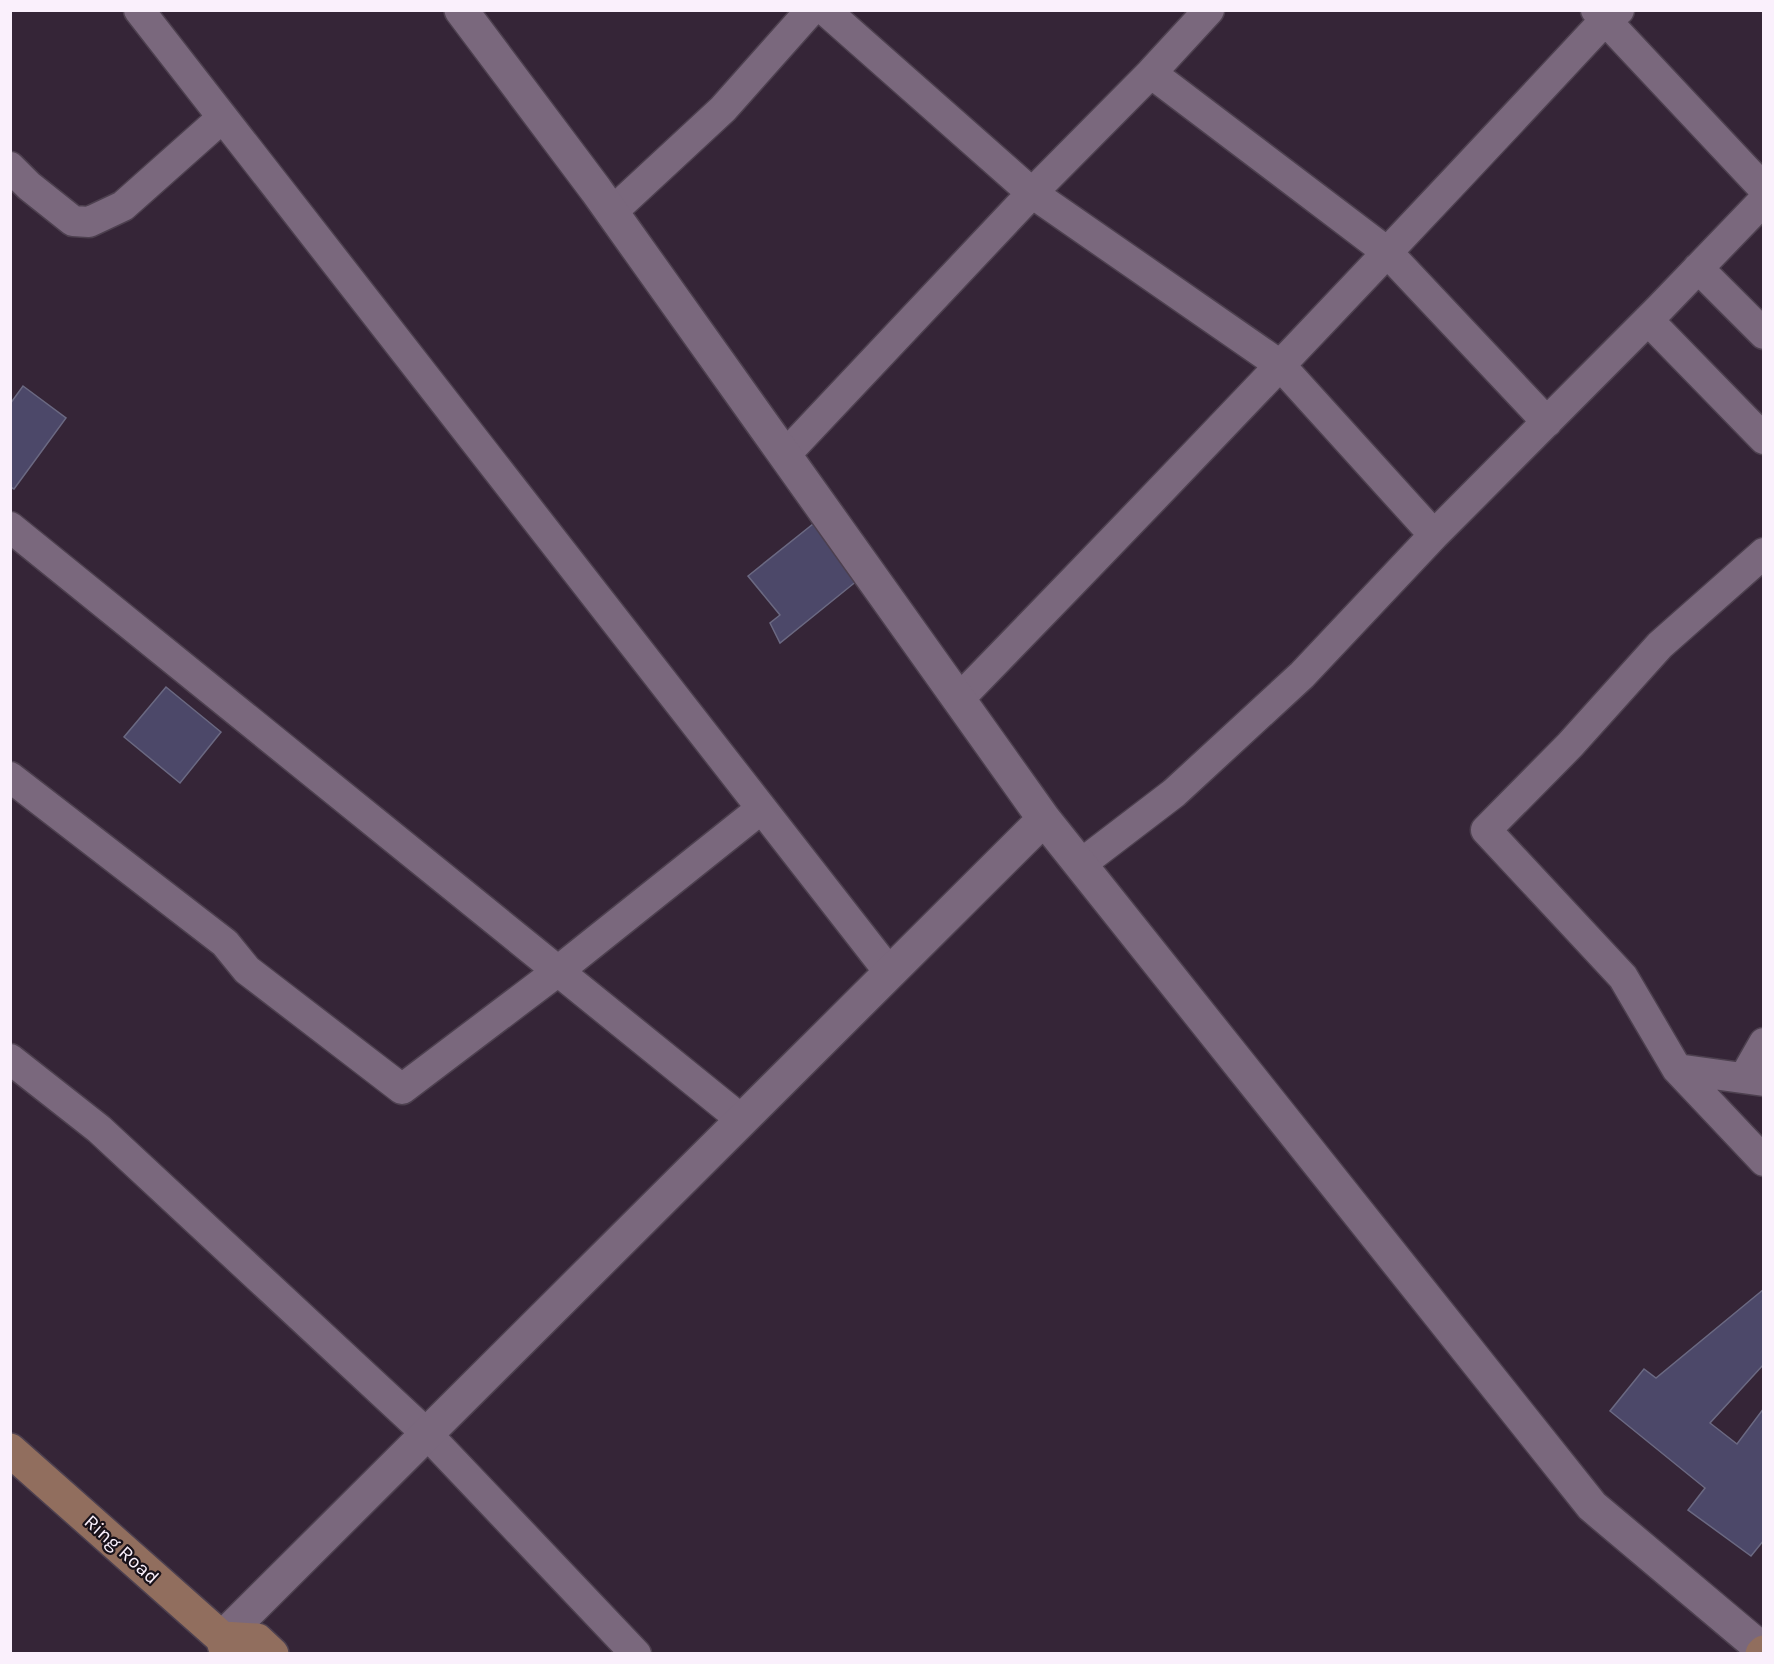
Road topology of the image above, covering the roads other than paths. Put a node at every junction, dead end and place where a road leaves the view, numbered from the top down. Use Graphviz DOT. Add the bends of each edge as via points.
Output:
graph roads {
  1 [pos="138,10"];
  2 [pos="461,10"];
  3 [pos="811,10"];
  4 [pos="825,10"];
  5 [pos="1209,10"];
  6 [pos="1607,14"];
  7 [pos="1151,73"];
  8 [pos="222,118"];
  9 [pos="10,167"];
  10 [pos="1764,189"];
  11 [pos="1032,193"];
  12 [pos="1764,200"];
  13 [pos="612,212"];
  14 [pos="1387,252"];
  15 [pos="1698,267"];
  16 [pos="1648,320"];
  17 [pos="1764,334"];
  18 [pos="1280,365"];
  19 [pos="1547,422"];
  20 [pos="1764,439"];
  21 [pos="785,455"];
  22 [pos="10,527"];
  23 [pos="1434,535"];
  24 [pos="1764,554"];
  25 [pos="959,699"];
  26 [pos="10,777"];
  27 [pos="761,809"];
  28 [pos="1044,819"];
  29 [pos="1081,864"];
  30 [pos="558,971"];
  31 [pos="890,973"];
  32 [pos="1764,1043"];
  33 [pos="10,1059"];
  34 [pos="1677,1070"];
  35 [pos="1754,1079"];
  36 [pos="742,1120"];
  37 [pos="1764,1161"];
  38 [pos="427,1434"];
  39 [pos="10,1450"];
  40 [pos="225,1646"];
  41 [pos="1763,1652"];
  42 [pos="272,1653"];
  43 [pos="636,1653"];
  1 -- 8 [label="street"];
  2 -- 13 [label="street"];
  3 -- 13 [label="street" via="723,109"];
  4 -- 11 [label="street"];
  5 -- 7 [label="street"];
  6 -- 10 [label="street"];
  6 -- 14 [label="street"];
  7 -- 11 [label="street"];
  7 -- 14 [label="street"];
  8 -- 9 [label="street" via="123,206 89,222 73,221"];
  8 -- 27 [label="street"];
  11 -- 18 [label="street"];
  11 -- 21 [label="street"];
  12 -- 15 [label="street"];
  13 -- 21 [label="street"];
  14 -- 18 [label="street"];
  14 -- 19 [label="street"];
  15 -- 16 [label="street"];
  15 -- 17 [label="street"];
  16 -- 19 [label="street"];
  16 -- 20 [label="street"];
  18 -- 23 [label="street"];
  18 -- 25 [label="street"];
  19 -- 23 [label="street"];
  21 -- 25 [label="street"];
  22 -- 30 [label="street"];
  23 -- 29 [label="street" via="1293,683 1174,793"];
  24 -- 34 [label="street" via="1660,645 1486,830 1623,977"];
  25 -- 28 [label="street"];
  26 -- 30 [label="street" via="225,943 247,970 402,1089"];
  27 -- 30 [label="street"];
  27 -- 31 [label="street"];
  28 -- 29 [label="street"];
  28 -- 31 [label="street"];
  29 -- 41 [label="street" via="1592,1506"];
  30 -- 36 [label="street"];
  31 -- 36 [label="street"];
  32 -- 35 [label="street"];
  33 -- 38 [label="street" via="99,1129"];
  34 -- 35 [label="street"];
  34 -- 37 [label="street"];
  36 -- 38 [label="street"];
  38 -- 40 [label="street"];
  38 -- 43 [label="street"];
  39 -- 40 [label="main road, Ring Road"];
  40 -- 42 [label="main road" via="257,1640"];
}
